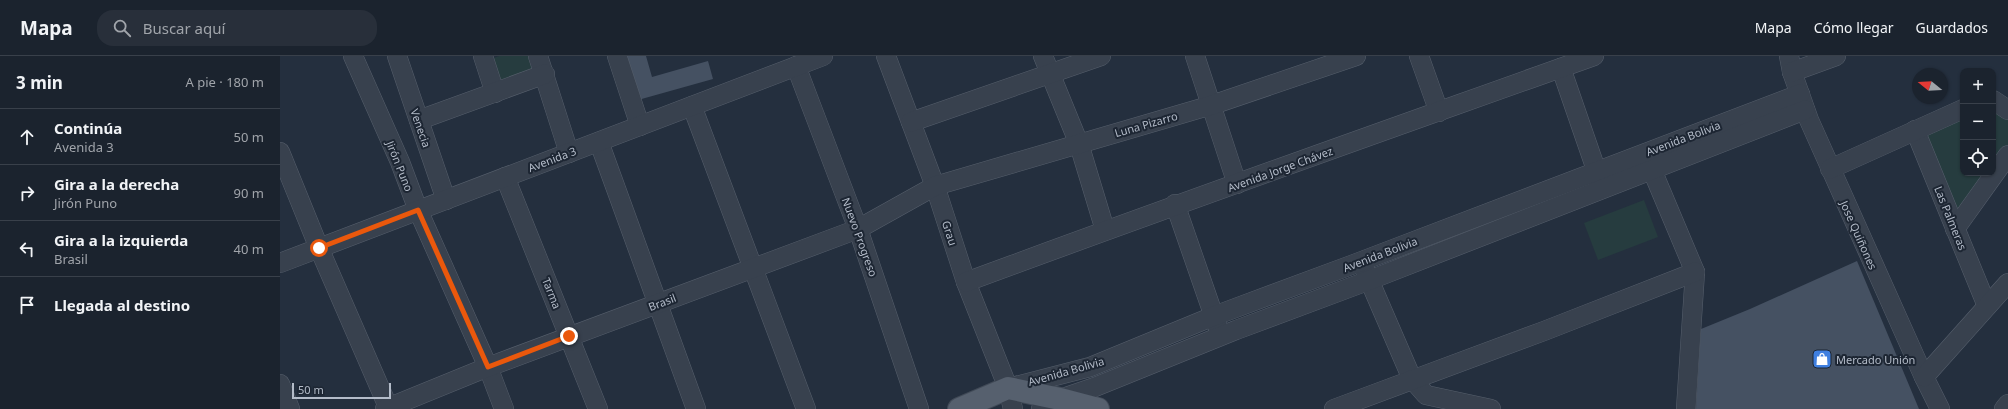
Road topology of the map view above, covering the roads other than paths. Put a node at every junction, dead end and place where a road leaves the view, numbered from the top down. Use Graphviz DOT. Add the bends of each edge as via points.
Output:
graph roads {
  1 [pos="353,56"];
  2 [pos="397,56"];
  3 [pos="484,56"];
  4 [pos="538,56"];
  5 [pos="617,56"];
  6 [pos="823,56"];
  7 [pos="886,56"];
  8 [pos="1043,56"];
  9 [pos="1101,56"];
  10 [pos="1196,56"];
  11 [pos="1356,56"];
  12 [pos="1419,56"];
  13 [pos="1594,56"];
  14 [pos="1836,56"];
  15 [pos="1791,64"];
  16 [pos="796,66"];
  17 [pos="1561,68"];
  18 [pos="544,74"];
  19 [pos="1049,74"];
  20 [pos="495,93"];
  21 [pos="1802,102"];
  22 [pos="1996,102"];
  23 [pos="1212,105"];
  24 [pos="692,106"];
  25 [pos="1960,110"];
  26 [pos="2008,110"];
  27 [pos="1439,112"];
  28 [pos="419,120"];
  29 [pos="911,122"];
  30 [pos="640,126"];
  31 [pos="1915,130"];
  32 [pos="599,142"];
  33 [pos="1079,144"];
  34 [pos="280,152"];
  35 [pos="569,153"];
  36 [pos="2008,155"];
  37 [pos="1652,170"];
  38 [pos="1830,170"];
  39 [pos="1597,171"];
  40 [pos="505,177"];
  41 [pos="1238,184"];
  42 [pos="935,186"];
  43 [pos="1603,189"];
  44 [pos="446,200"];
  45 [pos="1175,204"];
  46 [pos="418,210"];
  47 [pos="858,229"];
  48 [pos="1955,229"];
  49 [pos="1105,230"];
  50 [pos="319,248"];
  51 [pos="1361,261"];
  52 [pos="280,263"];
  53 [pos="753,268"];
  54 [pos="1695,272"];
  55 [pos="1369,280"];
  56 [pos="966,282"];
  57 [pos="2008,283"];
  58 [pos="657,304"];
  59 [pos="1987,306"];
  60 [pos="1214,316"];
  61 [pos="569,336"];
  62 [pos="1221,336"];
  63 [pos="488,367"];
  64 [pos="1924,377"];
  65 [pos="1412,379"];
  66 [pos="280,384"];
  67 [pos="1008,388"];
  68 [pos="1060,398"];
  69 [pos="2008,404"];
  70 [pos="290,409"];
  71 [pos="388,409"];
  72 [pos="504,409"];
  73 [pos="598,409"];
  74 [pos="696,409"];
  75 [pos="806,409"];
  76 [pos="920,409"];
  77 [pos="959,409"];
  78 [pos="1013,409"];
  79 [pos="1041,409"];
  80 [pos="1098,409"];
  81 [pos="1334,409"];
  82 [pos="1491,409"];
  83 [pos="1686,409"];
  84 [pos="1940,409"];
  85 [pos="2004,409"];
  1 -- 46 [label="street, Jirón Puno" via="400,162"];
  2 -- 28 [label="street, Venecia"];
  3 -- 20 [label="street"];
  4 -- 18 [label="street"];
  5 -- 30 [label="street"];
  6 -- 16 [label="street, Avenida 3"];
  7 -- 29 [label="street, Grau"];
  8 -- 19 [label="street"];
  9 -- 19 [label="street"];
  10 -- 23 [label="street"];
  11 -- 23 [label="street, Luna Pizarro"];
  12 -- 27 [label="street"];
  13 -- 17 [label="street, Avenida Jorge Chávez"];
  14 -- 15 [label="street"];
  15 -- 21 [label="street, Jose Quiñones"];
  16 -- 24 [label="street, Avenida 3"];
  16 -- 47 [label="street, Nuevo Progreso"];
  17 -- 27 [label="street, Avenida Jorge Chávez"];
  17 -- 39 [label="street"];
  18 -- 20 [label="street"];
  18 -- 35 [label="street"];
  19 -- 29 [label="street"];
  19 -- 33 [label="street"];
  20 -- 28 [label="street"];
  21 -- 37 [label="street, Avenida Bolivia"];
  21 -- 38 [label="street, Jose Quiñones"];
  21 -- 39 [label="street, Avenida Bolivia"];
  22 -- 26 [label="street"];
  23 -- 33 [label="street, Luna Pizarro"];
  23 -- 41 [label="street"];
  24 -- 30 [label="street, Avenida 3"];
  24 -- 53 [label="street"];
  25 -- 31 [label="street"];
  27 -- 41 [label="street, Avenida Jorge Chávez"];
  28 -- 44 [label="street, Venecia"];
  29 -- 42 [label="street, Grau"];
  30 -- 32 [label="street, Avenida 3"];
  31 -- 38 [label="street"];
  31 -- 48 [label="street, Las Palmeras"];
  32 -- 35 [label="street, Avenida 3"];
  32 -- 58 [label="street"];
  33 -- 42 [label="street, Luna Pizarro"];
  33 -- 49 [label="street"];
  34 -- 50 [label="street"];
  35 -- 40 [label="street, Avenida 3"];
  36 -- 48 [label="street"];
  37 -- 43 [label="street, Avenida Bolivia"];
  37 -- 54 [label="street"];
  38 -- 64 [label="street, Jose Quiñones"];
  39 -- 43 [label="street"];
  39 -- 51 [label="street, Avenida Bolivia"];
  40 -- 44 [label="street, Avenida 3"];
  40 -- 61 [label="street, Tarma"];
  41 -- 45 [label="street, Avenida Jorge Chávez"];
  42 -- 47 [label="street, Brasil"];
  42 -- 56 [label="street, Grau"];
  43 -- 55 [label="street, Avenida Bolivia"];
  44 -- 46 [label="street, Avenida 3"];
  45 -- 49 [label="street, Avenida Jorge Chávez"];
  45 -- 60 [label="street"];
  46 -- 50 [label="street, Avenida 3"];
  46 -- 63 [label="street, Jirón Puno"];
  47 -- 53 [label="street, Brasil"];
  47 -- 76 [label="street, Nuevo Progreso"];
  48 -- 59 [label="street, Las Palmeras"];
  49 -- 56 [label="street, Avenida Jorge Chávez"];
  50 -- 52 [label="street, Avenida 3"];
  50 -- 71 [label="street"];
  51 -- 55 [label="street"];
  51 -- 60 [label="street, Avenida Bolivia"];
  53 -- 58 [label="street, Brasil"];
  53 -- 75 [label="street"];
  54 -- 65 [label="street"];
  54 -- 83 [label="street"];
  55 -- 62 [label="street, Avenida Bolivia"];
  55 -- 65 [label="street"];
  56 -- 67 [label="street, Grau"];
  57 -- 59 [label="street"];
  58 -- 61 [label="street, Brasil"];
  58 -- 74 [label="street"];
  59 -- 64 [label="street"];
  60 -- 62 [label="street"];
  60 -- 67 [label="street, Avenida Bolivia" via="1090,367"];
  61 -- 63 [label="street, Brasil"];
  61 -- 73 [label="street, Tarma"];
  62 -- 68 [label="street, Avenida Bolivia" via="1095,387"];
  63 -- 71 [label="street, Brasil"];
  63 -- 72 [label="street, Jirón Puno"];
  64 -- 84 [label="street, Jose Quiñones"];
  65 -- 81 [label="street"];
  65 -- 82 [label="street" via="1426,395"];
  66 -- 70 [label="street"];
  67 -- 68 [label="main road"];
  67 -- 77 [label="main road, Avenida Bolivia"];
  67 -- 78 [label="street, Grau"];
  68 -- 79 [label="street, Avenida Bolivia"];
  68 -- 80 [label="main road"];
  69 -- 85 [label="street"];
}
